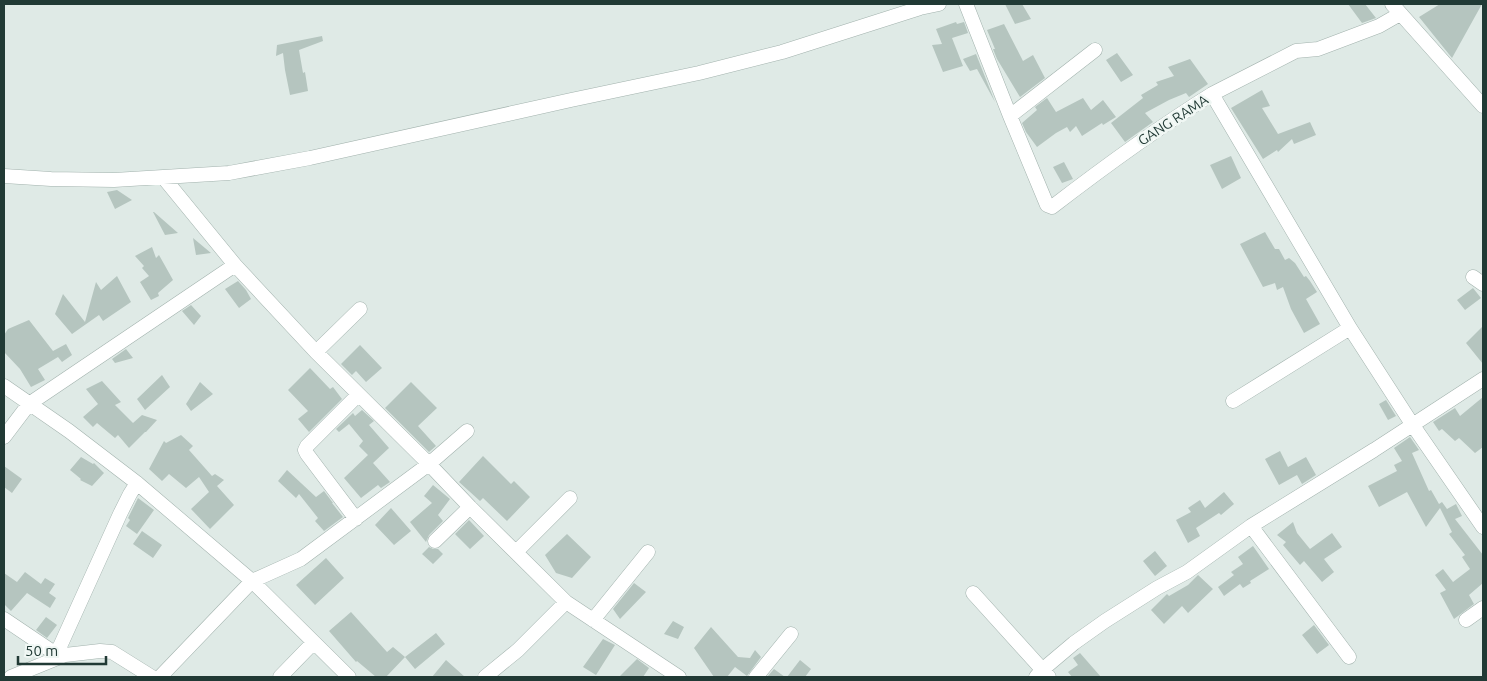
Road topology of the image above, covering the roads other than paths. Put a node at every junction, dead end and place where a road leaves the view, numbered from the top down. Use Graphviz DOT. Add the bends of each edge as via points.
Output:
graph roads {
  1 [pos="939,4"];
  2 [pos="966,4"];
  3 [pos="1396,9"];
  4 [pos="1095,50"];
  5 [pos="1212,94"];
  6 [pos="1483,106"];
  7 [pos="1010,116"];
  8 [pos="4,176"];
  9 [pos="163,176"];
  10 [pos="235,265"];
  11 [pos="360,309"];
  12 [pos="1350,328"];
  13 [pos="316,352"];
  14 [pos="1483,379"];
  15 [pos="4,386"];
  16 [pos="358,395"];
  17 [pos="1233,401"];
  18 [pos="29,404"];
  19 [pos="1412,424"];
  20 [pos="467,431"];
  21 [pos="4,437"];
  22 [pos="429,464"];
  23 [pos="137,483"];
  24 [pos="570,498"];
  25 [pos="470,507"];
  26 [pos="356,519"];
  27 [pos="1251,526"];
  28 [pos="1483,527"];
  29 [pos="435,541"];
  30 [pos="516,552"];
  31 [pos="648,552"];
  32 [pos="252,581"];
  33 [pos="973,593"];
  34 [pos="566,602"];
  35 [pos="1483,608"];
  36 [pos="4,619"];
  37 [pos="593,620"];
  38 [pos="1466,620"];
  39 [pos="791,634"];
  40 [pos="313,642"];
  41 [pos="61,654"];
  42 [pos="1349,657"];
  43 [pos="1042,675"];
  44 [pos="11,677"];
  45 [pos="152,677"];
  46 [pos="160,677"];
  47 [pos="280,677"];
  48 [pos="349,677"];
  49 [pos="485,677"];
  50 [pos="679,677"];
  51 [pos="756,677"];
  1 -- 9 [label="street" via="782,52 699,73 310,158 229,173"];
  2 -- 7 [label="street, GANG RAMA"];
  3 -- 5 [label="street" via="1379,26 1318,49 1296,51"];
  3 -- 6 [label="street"];
  4 -- 7 [label="street"];
  5 -- 7 [label="street, GANG RAMA" via="1128,149 1052,207 1047,206 1044,200"];
  5 -- 12 [label="street, GANG RAMA"];
  8 -- 9 [label="street" via="74,180"];
  9 -- 10 [label="street"];
  10 -- 13 [label="street"];
  10 -- 18 [label="street"];
  11 -- 13 [label="street"];
  12 -- 17 [label="street"];
  12 -- 19 [label="street, GANG RAMA"];
  13 -- 16 [label="street"];
  14 -- 19 [label="street"];
  15 -- 18 [label="street"];
  16 -- 22 [label="street"];
  16 -- 26 [label="street" via="306,450"];
  18 -- 21 [label="street"];
  18 -- 23 [label="street"];
  19 -- 27 [label="street"];
  19 -- 28 [label="street, GANG RAMA"];
  20 -- 22 [label="street"];
  22 -- 25 [label="street"];
  22 -- 26 [label="street"];
  23 -- 32 [label="street"];
  23 -- 41 [label="street" via="120,514"];
  24 -- 30 [label="street"];
  25 -- 29 [label="street"];
  25 -- 30 [label="street"];
  26 -- 32 [label="street" via="301,559"];
  27 -- 42 [label="street"];
  27 -- 43 [label="street" via="1187,572 1105,620 1074,643"];
  30 -- 34 [label="street"];
  31 -- 37 [label="street"];
  32 -- 40 [label="street"];
  32 -- 46 [label="street"];
  33 -- 43 [label="street"];
  34 -- 37 [label="street"];
  34 -- 49 [label="street" via="518,650"];
  35 -- 38 [label="street"];
  36 -- 41 [label="street" via="44,648"];
  37 -- 50 [label="street"];
  39 -- 51 [label="street"];
  40 -- 47 [label="street"];
  40 -- 48 [label="street"];
  41 -- 44 [label="street"];
  41 -- 45 [label="street" via="112,652"];
}
